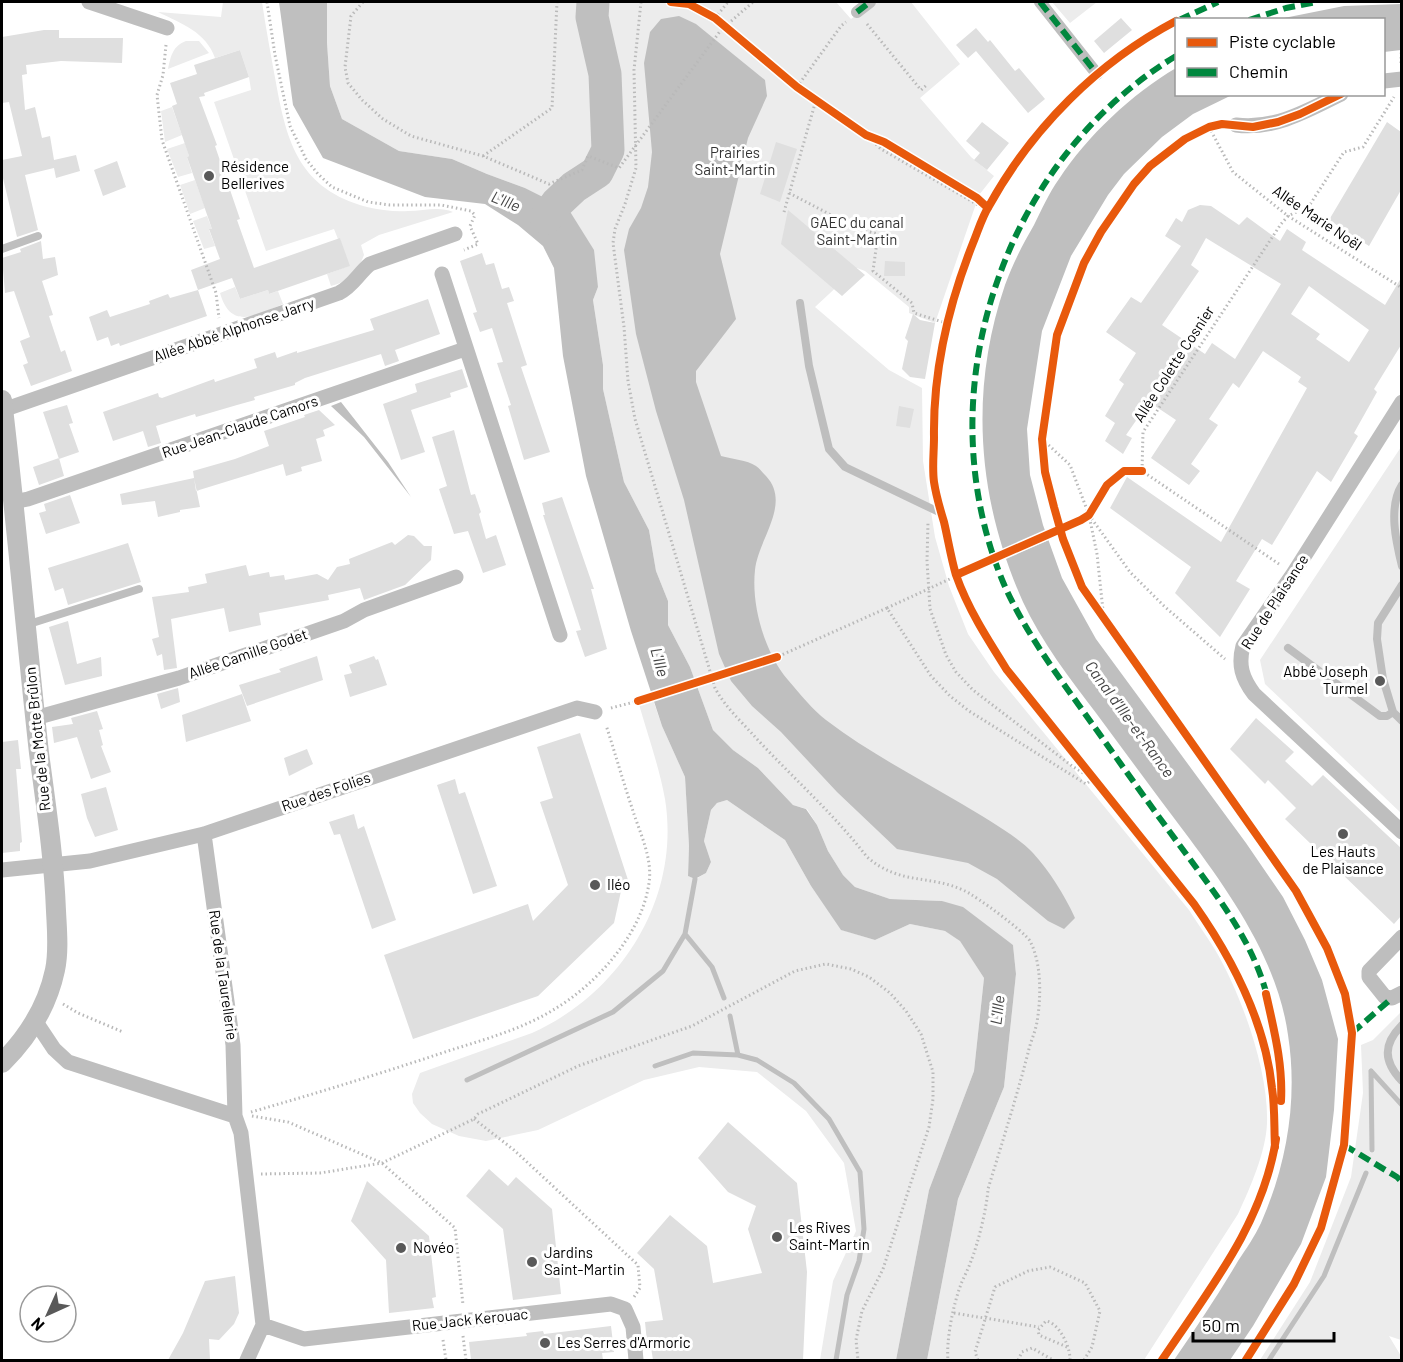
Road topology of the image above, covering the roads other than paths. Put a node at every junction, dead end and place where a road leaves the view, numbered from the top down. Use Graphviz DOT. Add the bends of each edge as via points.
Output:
graph roads {
  1 [pos="89,2"];
  2 [pos="870,2"];
  3 [pos="1040,2"];
  4 [pos="857,12"];
  5 [pos="167,28"];
  6 [pos="1097,74"];
  7 [pos="1401,79"];
  8 [pos="1385,81"];
  9 [pos="1337,96"];
  10 [pos="1236,125"];
  11 [pos="455,234"];
  12 [pos="39,236"];
  13 [pos="2,249"];
  14 [pos="441,274"];
  15 [pos="800,303"];
  16 [pos="465,349"];
  17 [pos="1401,402"];
  18 [pos="2,410"];
  19 [pos="6,482"];
  20 [pos="1401,484"];
  21 [pos="14,502"];
  22 [pos="941,513"];
  23 [pos="1401,566"];
  24 [pos="456,576"];
  25 [pos="1401,585"];
  26 [pos="139,589"];
  27 [pos="26,625"];
  28 [pos="560,635"];
  29 [pos="1288,648"];
  30 [pos="595,712"];
  31 [pos="1393,712"];
  32 [pos="35,718"];
  33 [pos="1401,721"];
  34 [pos="1401,832"];
  35 [pos="204,834"];
  36 [pos="54,866"];
  37 [pos="2,870"];
  38 [pos="1401,937"];
  39 [pos="1401,993"];
  40 [pos="36,1022"];
  41 [pos="1401,1025"];
  42 [pos="2,1063"];
  43 [pos="1401,1081"];
  44 [pos="235,1116"];
  45 [pos="263,1325"];
  46 [pos="247,1360"];
  47 [pos="636,1360"];
  1 -- 5 [label="street"];
  2 -- 4 [label="street"];
  3 -- 6 [label="street"];
  7 -- 8 [label="street"];
  9 -- 10 [label="street" via="1278,122 1253,127"];
  11 -- 18 [label="street, Allée Abbé Alphonse Jarry" via="370,264 351,287 339,293"];
  12 -- 13 [label="lane"];
  14 -- 16 [label="street"];
  15 -- 22 [label="lane" via="809,366 830,449 845,467"];
  16 -- 21 [label="street, Rue Jean-Claude Camors"];
  16 -- 28 [label="street"];
  17 -- 34 [label="street, Rue de Plaisance" via="1243,646 1240,660 1246,683 1254,694"];
  18 -- 19 [label="street, Rue de la Motte Brûlon"];
  19 -- 21 [label="street, Rue de la Motte Brûlon"];
  20 -- 23 [label="lane" via="1396,493 1395,520"];
  21 -- 27 [label="street, Rue de la Motte Brûlon"];
  24 -- 32 [label="street, Allée Camille Godet" via="344,621 180,678"];
  25 -- 31 [label="lane" via="1378,623 1383,679"];
  26 -- 27 [label="lane"];
  27 -- 32 [label="street, Rue de la Motte Brûlon"];
  29 -- 31 [label="lane" via="1380,716"];
  30 -- 35 [label="street, Rue des Folies" via="576,708"];
  31 -- 33 [label="lane"];
  32 -- 36 [label="street, Rue de la Motte Brûlon"];
  35 -- 36 [label="street, Rue des Folies"];
  35 -- 44 [label="street, Rue de la Taurellerie" via="233,1045"];
  36 -- 37 [label="street, Rue des Folies"];
  36 -- 40 [label="street, Rue de la Motte Brûlon" via="55,970"];
  38 -- 39 [label="street" via="1369,971 1369,977 1385,997"];
  40 -- 42 [label="street, Rue de la Motte Brûlon"];
  40 -- 44 [label="street" via="68,1062"];
  41 -- 43 [label="lane" via="1392,1035 1387,1051"];
  44 -- 45 [label="street, Rue de la Taurellerie" via="241,1133"];
  45 -- 46 [label="street"];
  45 -- 47 [label="street, Rue Jack Kerouac" via="304,1339 611,1304 625,1309 633,1327"];
}
